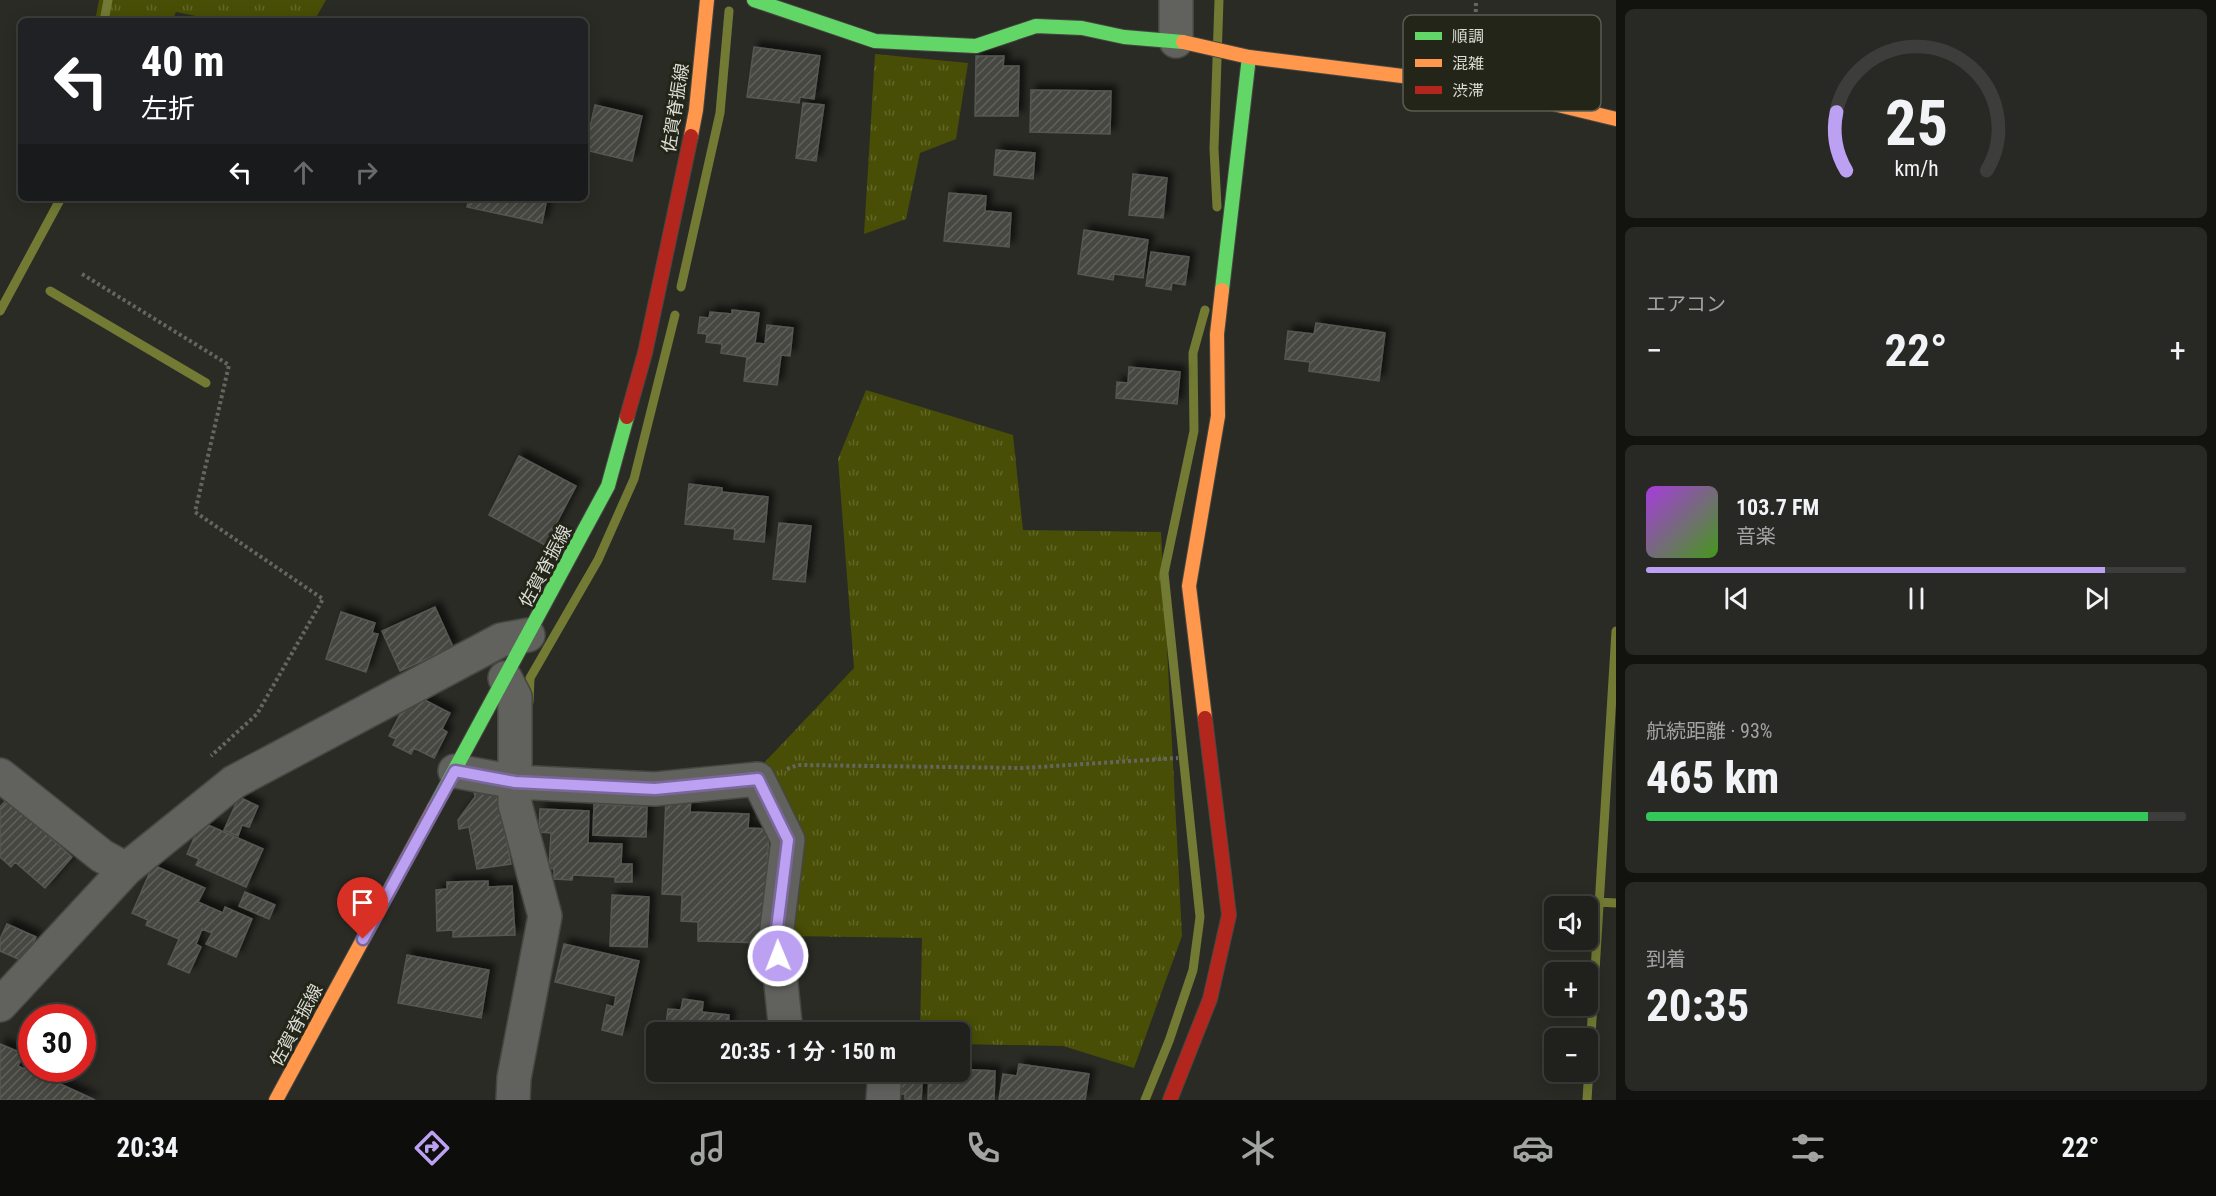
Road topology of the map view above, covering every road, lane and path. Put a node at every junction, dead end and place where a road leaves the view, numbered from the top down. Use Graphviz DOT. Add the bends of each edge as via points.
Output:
graph roads {
  1 [pos="707,0"];
  2 [pos="754,0"];
  3 [pos="1176,0"];
  4 [pos="1476,0"];
  5 [pos="1476,15"];
  6 [pos="1189,44"];
  7 [pos="1243,56"];
  8 [pos="1403,76"];
  9 [pos="1583,111"];
  10 [pos="1616,119"];
  11 [pos="82,274"];
  12 [pos="528,635"];
  13 [pos="505,678"];
  14 [pos="1165,759"];
  15 [pos="206,761"];
  16 [pos="455,771"];
  17 [pos="0,775"];
  18 [pos="758,779"];
  19 [pos="515,782"];
  20 [pos="126,869"];
  21 [pos="0,1005"];
  22 [pos="785,1022"];
  23 [pos="884,1082"];
  24 [pos="276,1100"];
  25 [pos="513,1100"];
  26 [pos="883,1100"];
  27 [pos="1170,1100"];
  1 -- 12 [label="street, 佐賀脊振線" via="696,110 645,353 608,486"];
  2 -- 6 [label="street" via="874,41 976,46 1036,26 1082,28"];
  3 -- 6 [label="street"];
  4 -- 5 [label="path"];
  6 -- 7 [label="street"];
  7 -- 8 [label="street"];
  7 -- 27 [label="street" via="1217,334 1218,416 1188,586 1229,915 1210,999"];
  9 -- 10 [label="street"];
  11 -- 15 [label="path" via="229,365 195,513 323,599 257,714"];
  12 -- 13 [label="street, 佐賀脊振線"];
  12 -- 20 [label="street" via="501,640 234,782"];
  13 -- 16 [label="street, 佐賀脊振線"];
  13 -- 19 [label="street" via="515,697"];
  14 -- 18 [label="path" via="1023,768 798,765"];
  16 -- 19 [label="street"];
  16 -- 24 [label="street, 佐賀脊振線"];
  17 -- 20 [label="street" via="102,856"];
  18 -- 19 [label="street" via="655,789"];
  18 -- 22 [label="street" via="788,840 776,936"];
  19 -- 25 [label="street" via="515,804 545,916"];
  20 -- 21 [label="street"];
  23 -- 26 [label="street"];
}
